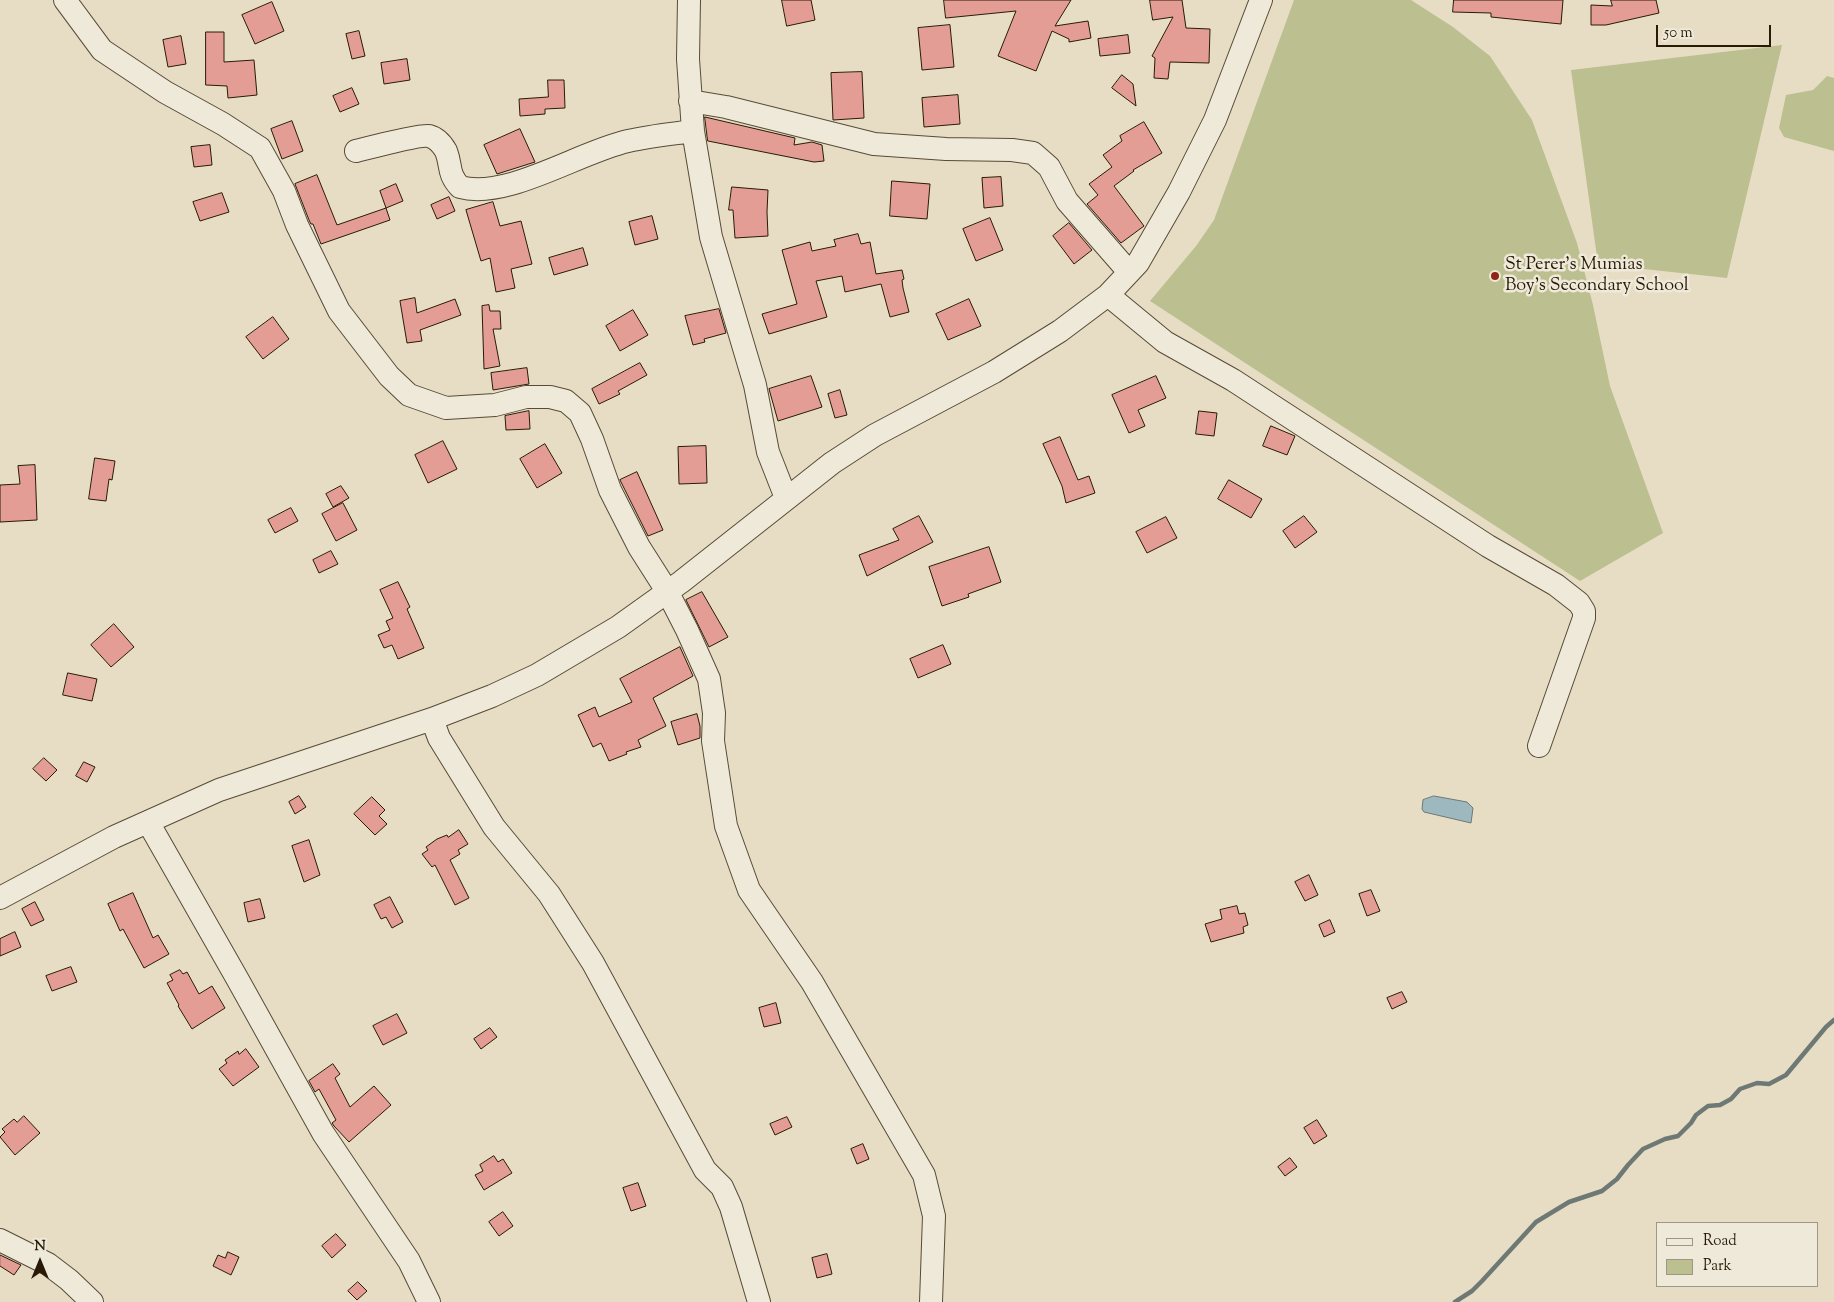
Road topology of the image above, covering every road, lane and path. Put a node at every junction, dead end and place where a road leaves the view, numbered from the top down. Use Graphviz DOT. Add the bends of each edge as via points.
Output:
graph roads {
  1 [pos="65,0"];
  2 [pos="689,0"];
  3 [pos="1261,0"];
  4 [pos="690,101"];
  5 [pos="693,131"];
  6 [pos="356,151"];
  7 [pos="1129,272"];
  8 [pos="1108,295"];
  9 [pos="786,498"];
  10 [pos="667,592"];
  11 [pos="432,719"];
  12 [pos="1539,746"];
  13 [pos="148,822"];
  14 [pos="0,898"];
  15 [pos="0,1240"];
  16 [pos="92,1302"];
  17 [pos="429,1302"];
  18 [pos="759,1302"];
  19 [pos="931,1302"];
  1 -- 10 [label="street" via="102,50 260,148 284,191 339,311 389,376 409,394 446,408 496,405 526,397 550,397 566,401 580,413 610,490 638,547"];
  2 -- 4 [label="street"];
  3 -- 7 [label="street" via="1211,128 1179,192 1138,263"];
  4 -- 5 [label="street"];
  4 -- 7 [label="street" via="874,144 1033,153 1049,167 1073,208"];
  5 -- 6 [label="street" via="628,141 588,153 510,185 488,190 460,187 451,176 443,145 429,136"];
  5 -- 9 [label="street" via="711,237 755,385 768,452"];
  7 -- 8 [label="street"];
  8 -- 9 [label="street" via="1060,331 994,372 875,435"];
  8 -- 12 [label="street" via="1165,342 1232,380 1488,546 1556,585 1579,603 1584,618"];
  9 -- 10 [label="street"];
  10 -- 11 [label="street" via="618,627 537,676"];
  10 -- 19 [label="street" via="709,679 714,713 713,741 726,826 749,890 812,982 924,1175 934,1216"];
  11 -- 13 [label="street" via="219,790"];
  11 -- 18 [label="street" via="439,738 490,820 549,894 579,939 705,1170 725,1193"];
  13 -- 14 [label="street" via="83,852"];
  13 -- 17 [label="street" via="318,1125 409,1261"];
  15 -- 16 [label="street" via="48,1264"];
}
